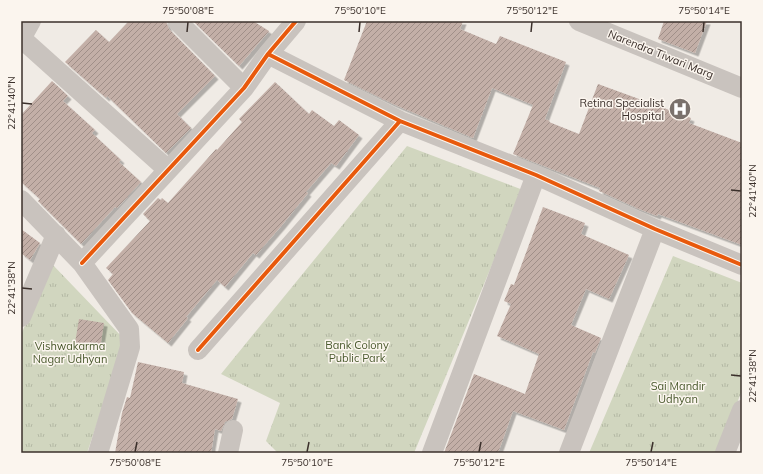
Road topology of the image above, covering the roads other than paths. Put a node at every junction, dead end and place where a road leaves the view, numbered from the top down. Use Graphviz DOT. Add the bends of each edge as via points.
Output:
graph roads {
  1 [pos="31,21"];
  2 [pos="177,21"];
  3 [pos="580,21"];
  4 [pos="289,23"];
  5 [pos="21,38"];
  6 [pos="268,54"];
  7 [pos="244,88"];
  8 [pos="742,88"];
  9 [pos="400,120"];
  10 [pos="168,169"];
  11 [pos="536,175"];
  12 [pos="21,200"];
  13 [pos="655,229"];
  14 [pos="56,235"];
  15 [pos="82,263"];
  16 [pos="742,264"];
  17 [pos="21,317"];
  18 [pos="198,350"];
  19 [pos="742,410"];
  20 [pos="233,430"];
  21 [pos="98,453"];
  22 [pos="228,453"];
  23 [pos="432,453"];
  24 [pos="569,453"];
  25 [pos="725,453"];
  1 -- 5 [label="street"];
  2 -- 7 [label="street"];
  3 -- 8 [label="street, Narendra Tiwari Marg"];
  4 -- 6 [label="street"];
  5 -- 10 [label="street"];
  6 -- 7 [label="street"];
  6 -- 9 [label="street"];
  7 -- 10 [label="street"];
  9 -- 11 [label="street"];
  9 -- 18 [label="street"];
  10 -- 15 [label="street"];
  11 -- 13 [label="street"];
  11 -- 23 [label="street"];
  12 -- 14 [label="street"];
  13 -- 16 [label="street"];
  13 -- 24 [label="street"];
  14 -- 15 [label="street"];
  14 -- 17 [label="street"];
  15 -- 21 [label="street" via="129,329 130,347"];
  19 -- 25 [label="street"];
  20 -- 22 [label="street"];
}
